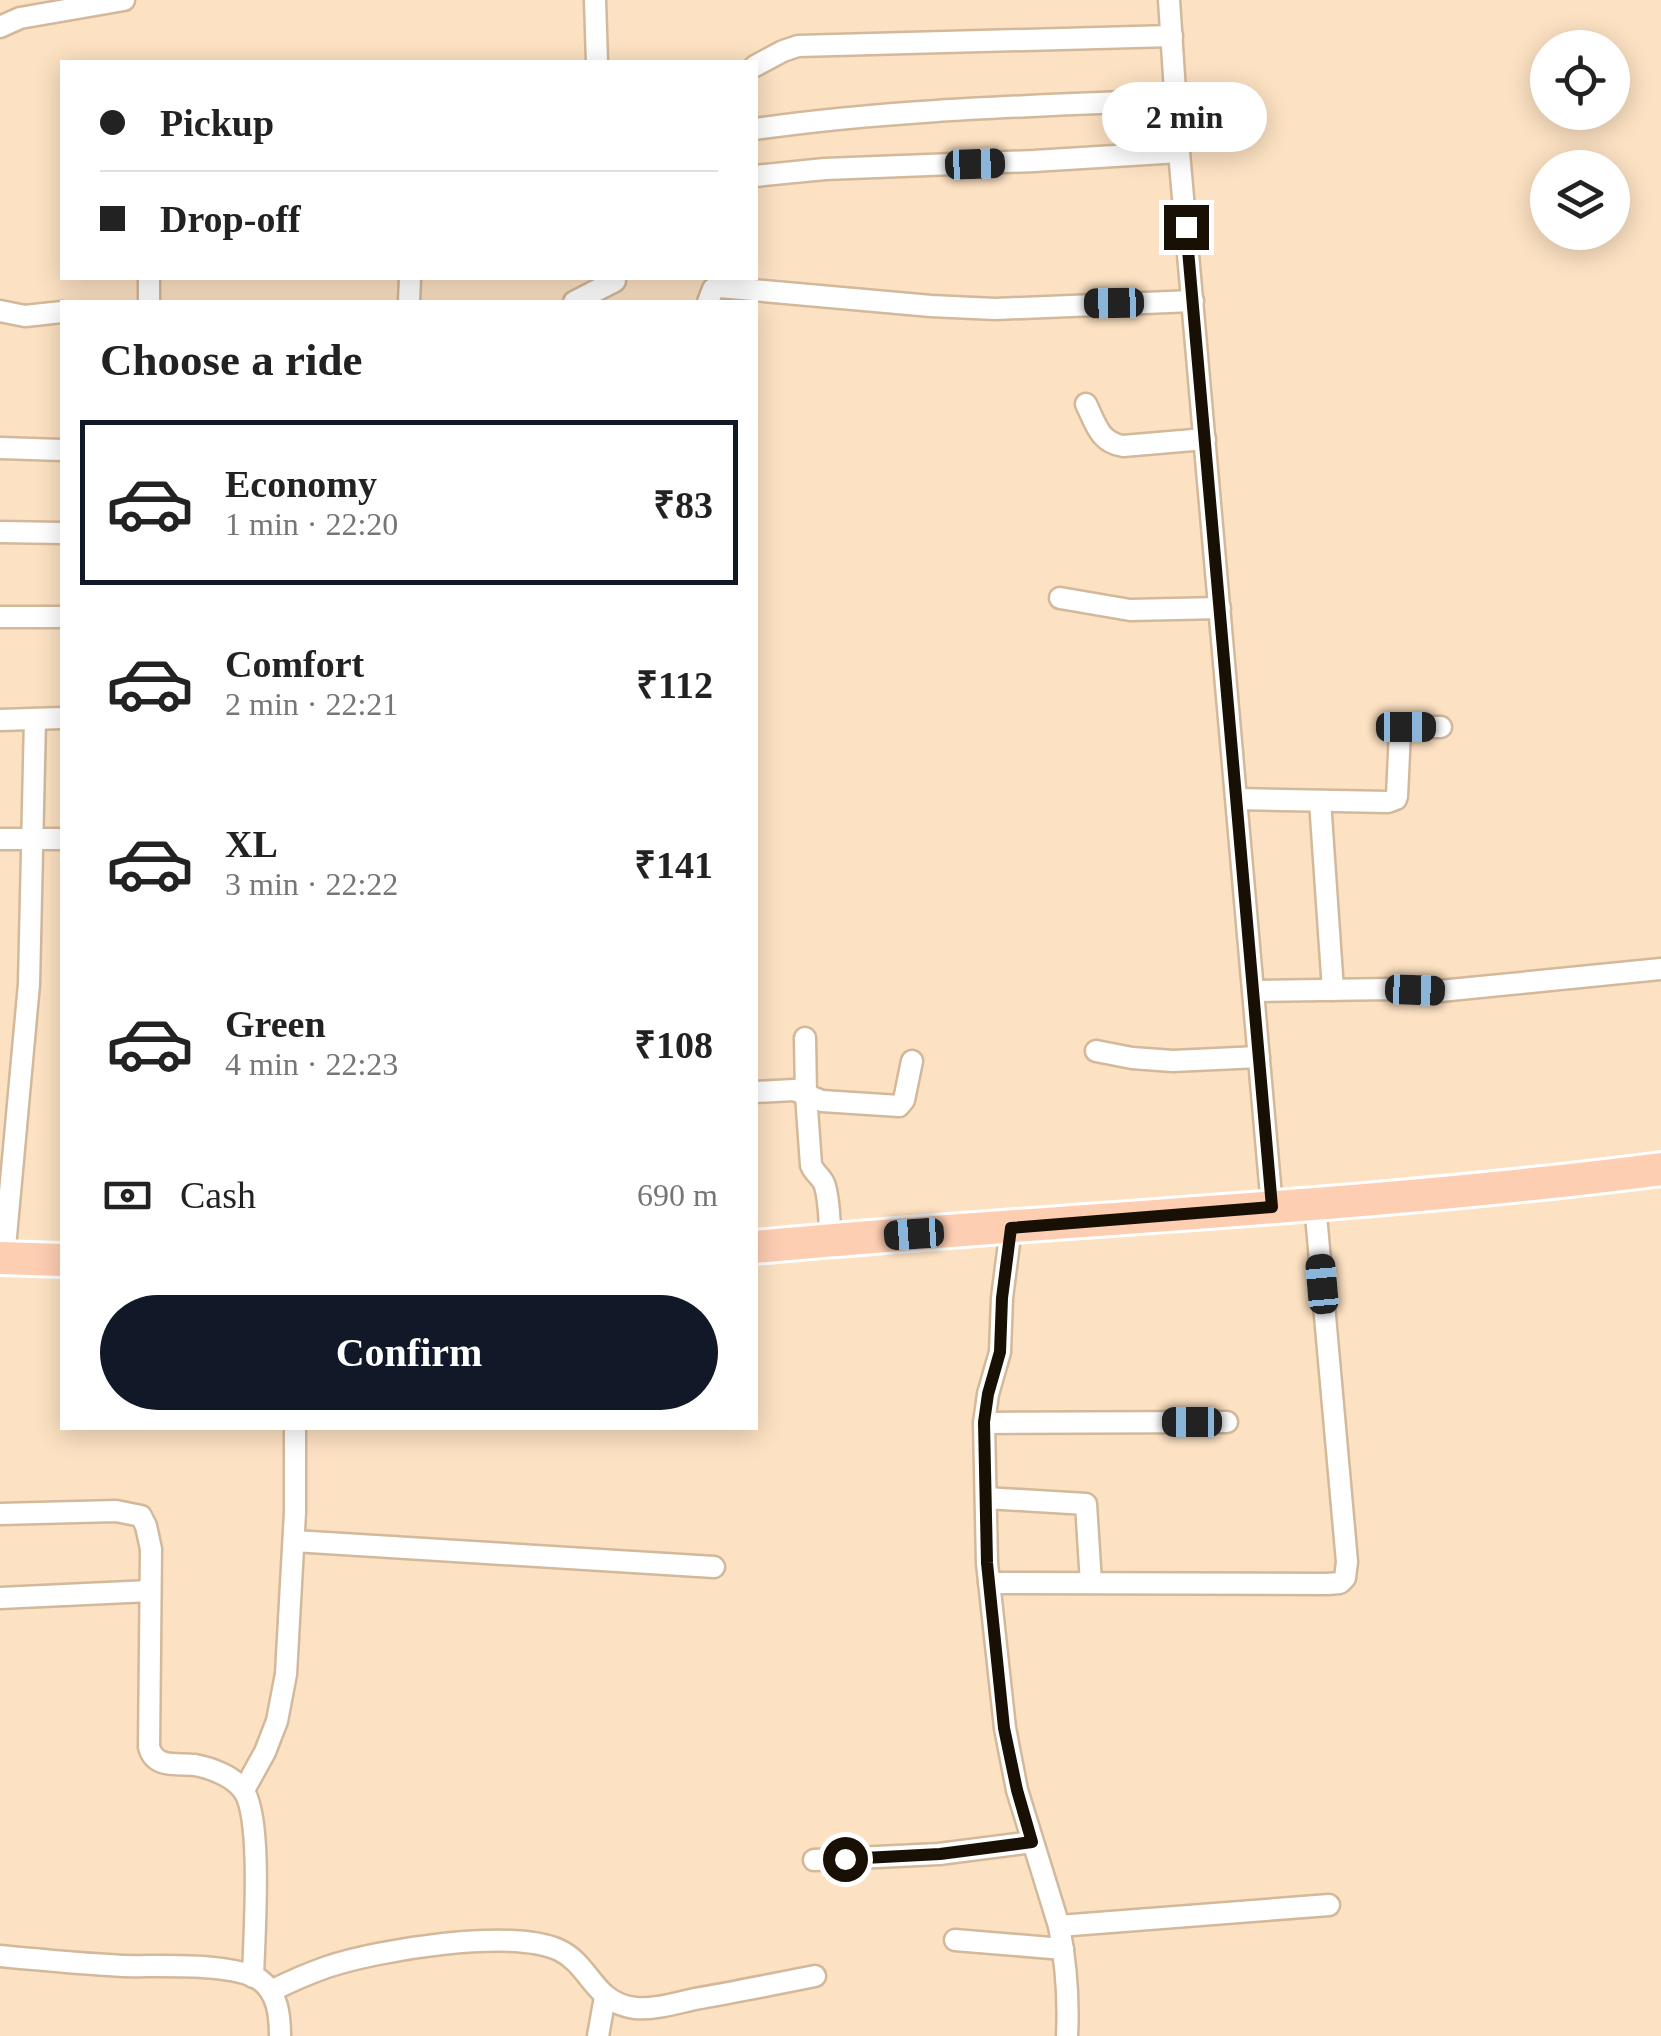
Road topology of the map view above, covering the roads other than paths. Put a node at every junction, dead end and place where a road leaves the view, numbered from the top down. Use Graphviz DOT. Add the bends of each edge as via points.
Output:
graph roads {
  1 [pos="124,0"];
  2 [pos="595,0"];
  3 [pos="1169,0"];
  4 [pos="0,26"];
  5 [pos="1172,36"];
  6 [pos="598,60"];
  7 [pos="758,64"];
  8 [pos="1176,100"];
  9 [pos="758,128"];
  10 [pos="1179,152"];
  11 [pos="758,176"];
  12 [pos="616,287"];
  13 [pos="580,300"];
  14 [pos="709,300"];
  15 [pos="1193,301"];
  16 [pos="0,310"];
  17 [pos="60,312"];
  18 [pos="1086,404"];
  19 [pos="1205,440"];
  20 [pos="0,448"];
  21 [pos="60,450"];
  22 [pos="0,532"];
  23 [pos="60,533"];
  24 [pos="1060,598"];
  25 [pos="1220,608"];
  26 [pos="60,617"];
  27 [pos="0,618"];
  28 [pos="60,718"];
  29 [pos="35,719"];
  30 [pos="0,720"];
  31 [pos="1441,727"];
  32 [pos="1237,799"];
  33 [pos="1320,801"];
  34 [pos="0,839"];
  35 [pos="34,840"];
  36 [pos="60,840"];
  37 [pos="1661,969"];
  38 [pos="1332,990"];
  39 [pos="1254,991"];
  40 [pos="805,1038"];
  41 [pos="1096,1051"];
  42 [pos="1259,1057"];
  43 [pos="912,1061"];
  44 [pos="758,1092"];
  45 [pos="806,1095"];
  46 [pos="1661,1169"];
  47 [pos="1315,1204"];
  48 [pos="1272,1207"];
  49 [pos="1011,1228"];
  50 [pos="831,1240"];
  51 [pos="758,1247"];
  52 [pos="2,1258"];
  53 [pos="60,1260"];
  54 [pos="984,1422"];
  55 [pos="1228,1422"];
  56 [pos="295,1430"];
  57 [pos="986,1498"];
  58 [pos="0,1514"];
  59 [pos="294,1541"];
  60 [pos="714,1567"];
  61 [pos="989,1583"];
  62 [pos="1092,1583"];
  63 [pos="150,1590"];
  64 [pos="0,1598"];
  65 [pos="244,1790"];
  66 [pos="1032,1842"];
  67 [pos="814,1860"];
  68 [pos="1329,1906"];
  69 [pos="1059,1926"];
  70 [pos="956,1940"];
  71 [pos="1063,1949"];
  72 [pos="0,1956"];
  73 [pos="253,1976"];
  74 [pos="815,1976"];
  75 [pos="271,1991"];
  76 [pos="605,1997"];
  77 [pos="280,2036"];
  78 [pos="598,2036"];
  79 [pos="1067,2036"];
  1 -- 4 [label="street"];
  2 -- 6 [label="street"];
  3 -- 5 [label="street"];
  5 -- 7 [label="street" via="798,46"];
  5 -- 8 [label="street"];
  8 -- 9 [label="street" via="936,110"];
  8 -- 10 [label="street"];
  10 -- 11 [label="street"];
  10 -- 15 [label="street"];
  12 -- 13 [label="street"];
  14 -- 15 [label="street" via="719,287 994,308"];
  15 -- 19 [label="street"];
  16 -- 17 [label="street" via="25,316"];
  18 -- 19 [label="street" via="1104,440 1113,444"];
  19 -- 25 [label="street"];
  20 -- 21 [label="street"];
  22 -- 23 [label="street"];
  24 -- 25 [label="street" via="1130,610"];
  25 -- 32 [label="street"];
  26 -- 27 [label="street"];
  28 -- 29 [label="street"];
  29 -- 30 [label="street"];
  29 -- 35 [label="street"];
  31 -- 33 [label="street" via="1400,731 1396,799"];
  32 -- 33 [label="street"];
  32 -- 39 [label="street"];
  33 -- 38 [label="street"];
  34 -- 35 [label="street"];
  35 -- 36 [label="street"];
  35 -- 52 [label="street" via="28,1003"];
  37 -- 38 [label="street" via="1440,991"];
  38 -- 39 [label="street"];
  39 -- 42 [label="street"];
  40 -- 45 [label="street"];
  41 -- 42 [label="street" via="1173,1061"];
  42 -- 48 [label="street"];
  43 -- 45 [label="street" via="899,1106"];
  44 -- 45 [label="street"];
  45 -- 50 [label="street" via="811,1165 825,1186"];
  46 -- 47 [label="main road"];
  47 -- 48 [label="main road"];
  47 -- 62 [label="street" via="1345,1578 1327,1584"];
  48 -- 49 [label="main road"];
  49 -- 50 [label="main road"];
  49 -- 54 [label="street" via="1000,1352"];
  50 -- 51 [label="main road"];
  52 -- 53 [label="main road"];
  54 -- 55 [label="street"];
  54 -- 57 [label="street"];
  56 -- 59 [label="street"];
  57 -- 61 [label="street"];
  57 -- 62 [label="street" via="1086,1504"];
  58 -- 63 [label="street" via="140,1516 150,1536"];
  59 -- 60 [label="street"];
  59 -- 65 [label="street" via="277,1721"];
  61 -- 62 [label="street"];
  61 -- 66 [label="street" via="1004,1728"];
  63 -- 64 [label="street"];
  63 -- 65 [label="street" via="151,1755 218,1772"];
  65 -- 73 [label="street" via="256,1842"];
  66 -- 67 [label="street"];
  66 -- 69 [label="street"];
  68 -- 69 [label="street"];
  69 -- 71 [label="street"];
  70 -- 71 [label="street"];
  71 -- 79 [label="street"];
  72 -- 73 [label="street"];
  73 -- 75 [label="street"];
  74 -- 76 [label="street" via="638,2008"];
  75 -- 76 [label="street" via="330,1966 380,1955 510,1942 563,1952"];
  75 -- 77 [label="street"];
  76 -- 78 [label="street"];
}
